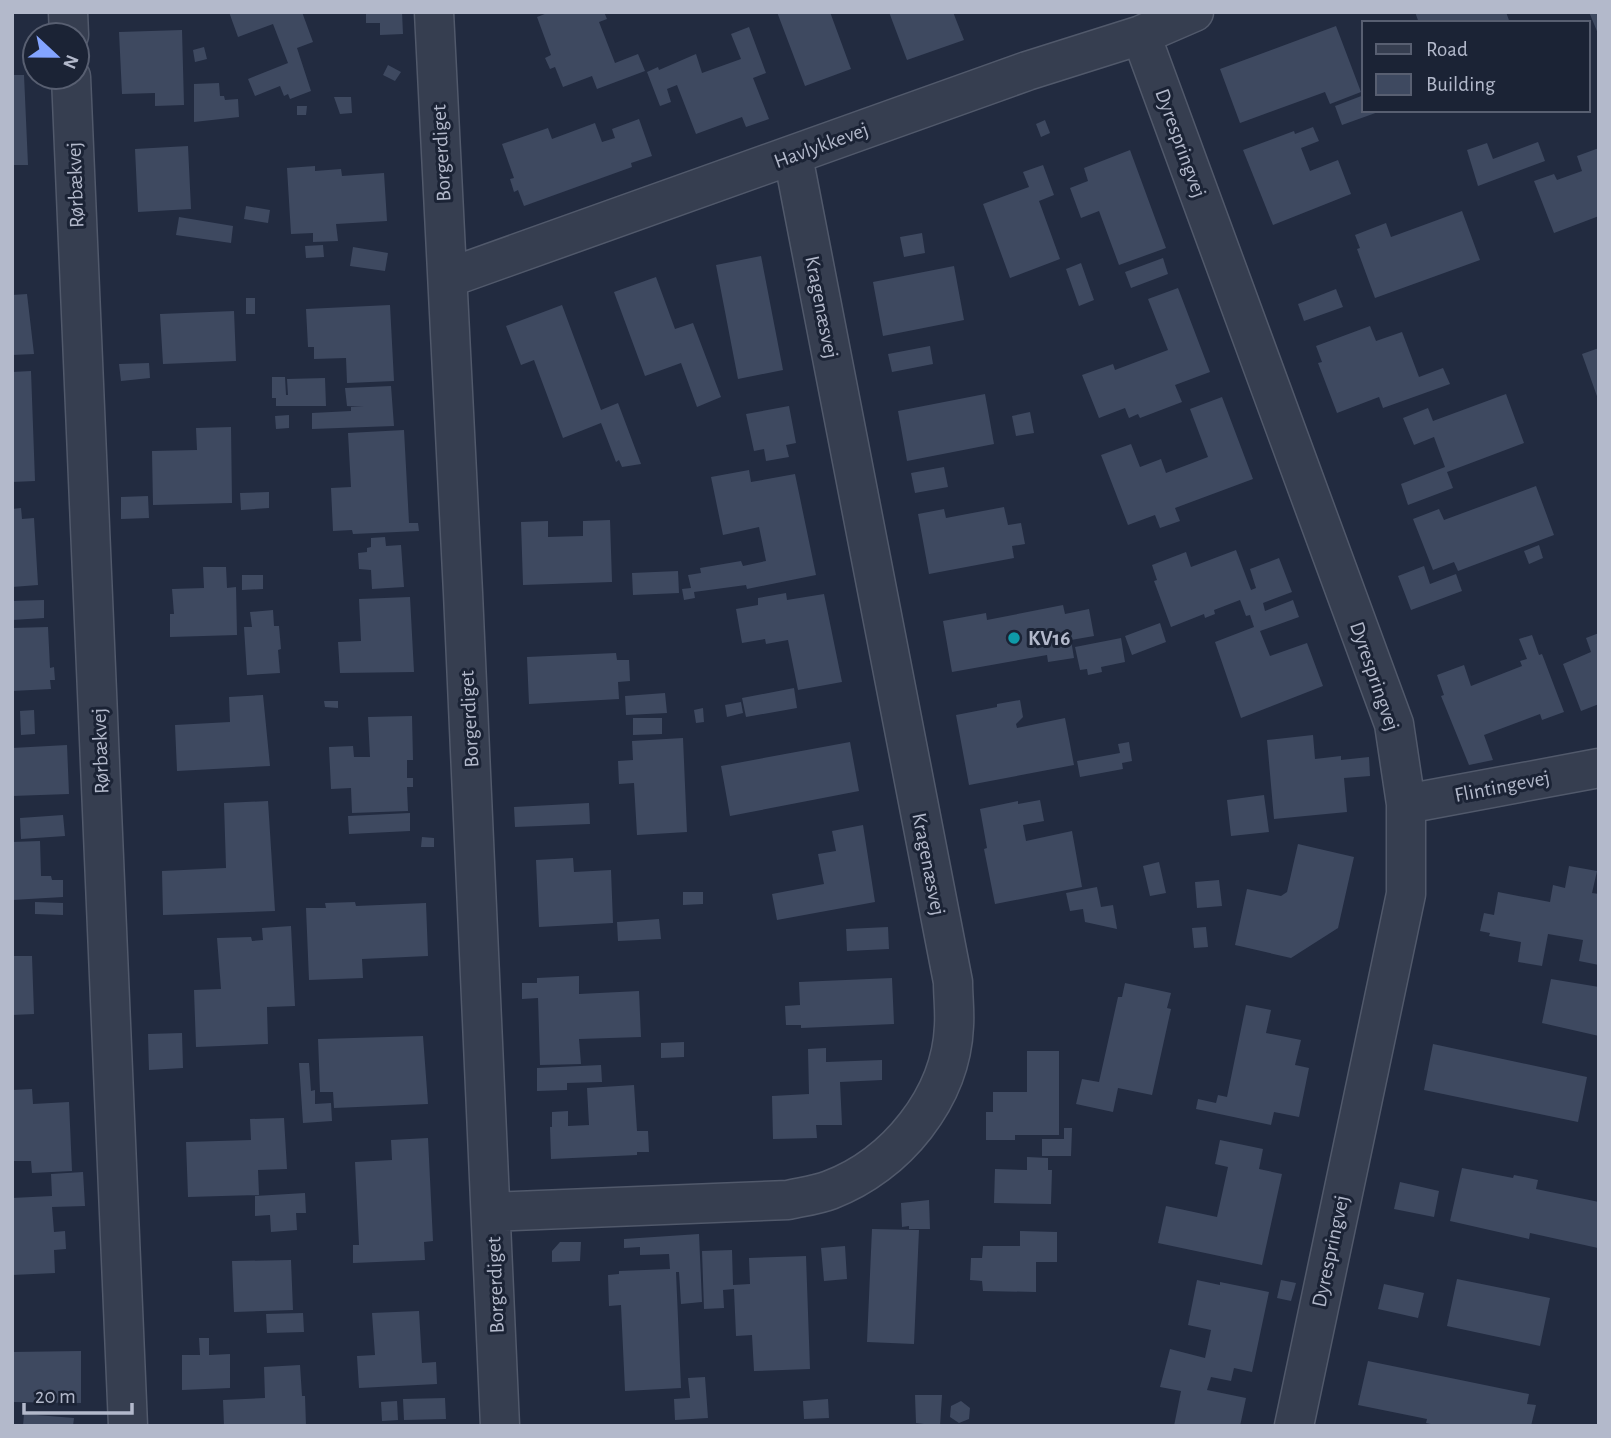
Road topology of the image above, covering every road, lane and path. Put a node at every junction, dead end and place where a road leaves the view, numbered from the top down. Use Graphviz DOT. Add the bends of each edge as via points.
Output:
graph roads {
  1 [pos="433,12"];
  2 [pos="1195,12"];
  3 [pos="1141,35"];
  4 [pos="72,91"];
  5 [pos="793,156"];
  6 [pos="448,278"];
  7 [pos="1599,768"];
  8 [pos="1406,804"];
  9 [pos="492,1212"];
  10 [pos="128,1426"];
  11 [pos="500,1426"];
  12 [pos="1294,1426"];
  1 -- 6 [label="street, Borgerdiget"];
  2 -- 3 [label="street, Havlykkevej"];
  3 -- 5 [label="street, Havlykkevej"];
  3 -- 8 [label="street, Dyrespringvej" via="1394,724"];
  4 -- 10 [label="street, Rørbækvej"];
  5 -- 6 [label="street, Havlykkevej"];
  5 -- 9 [label="street, Kragenæsvej" via="953,982 954,1028 945,1071 926,1112 900,1145 867,1172 829,1190 788,1200"];
  6 -- 9 [label="street, Borgerdiget"];
  7 -- 8 [label="street, Flintingevej"];
  8 -- 12 [label="street, Dyrespringvej" via="1406,894"];
  9 -- 11 [label="street, Borgerdiget"];
}
